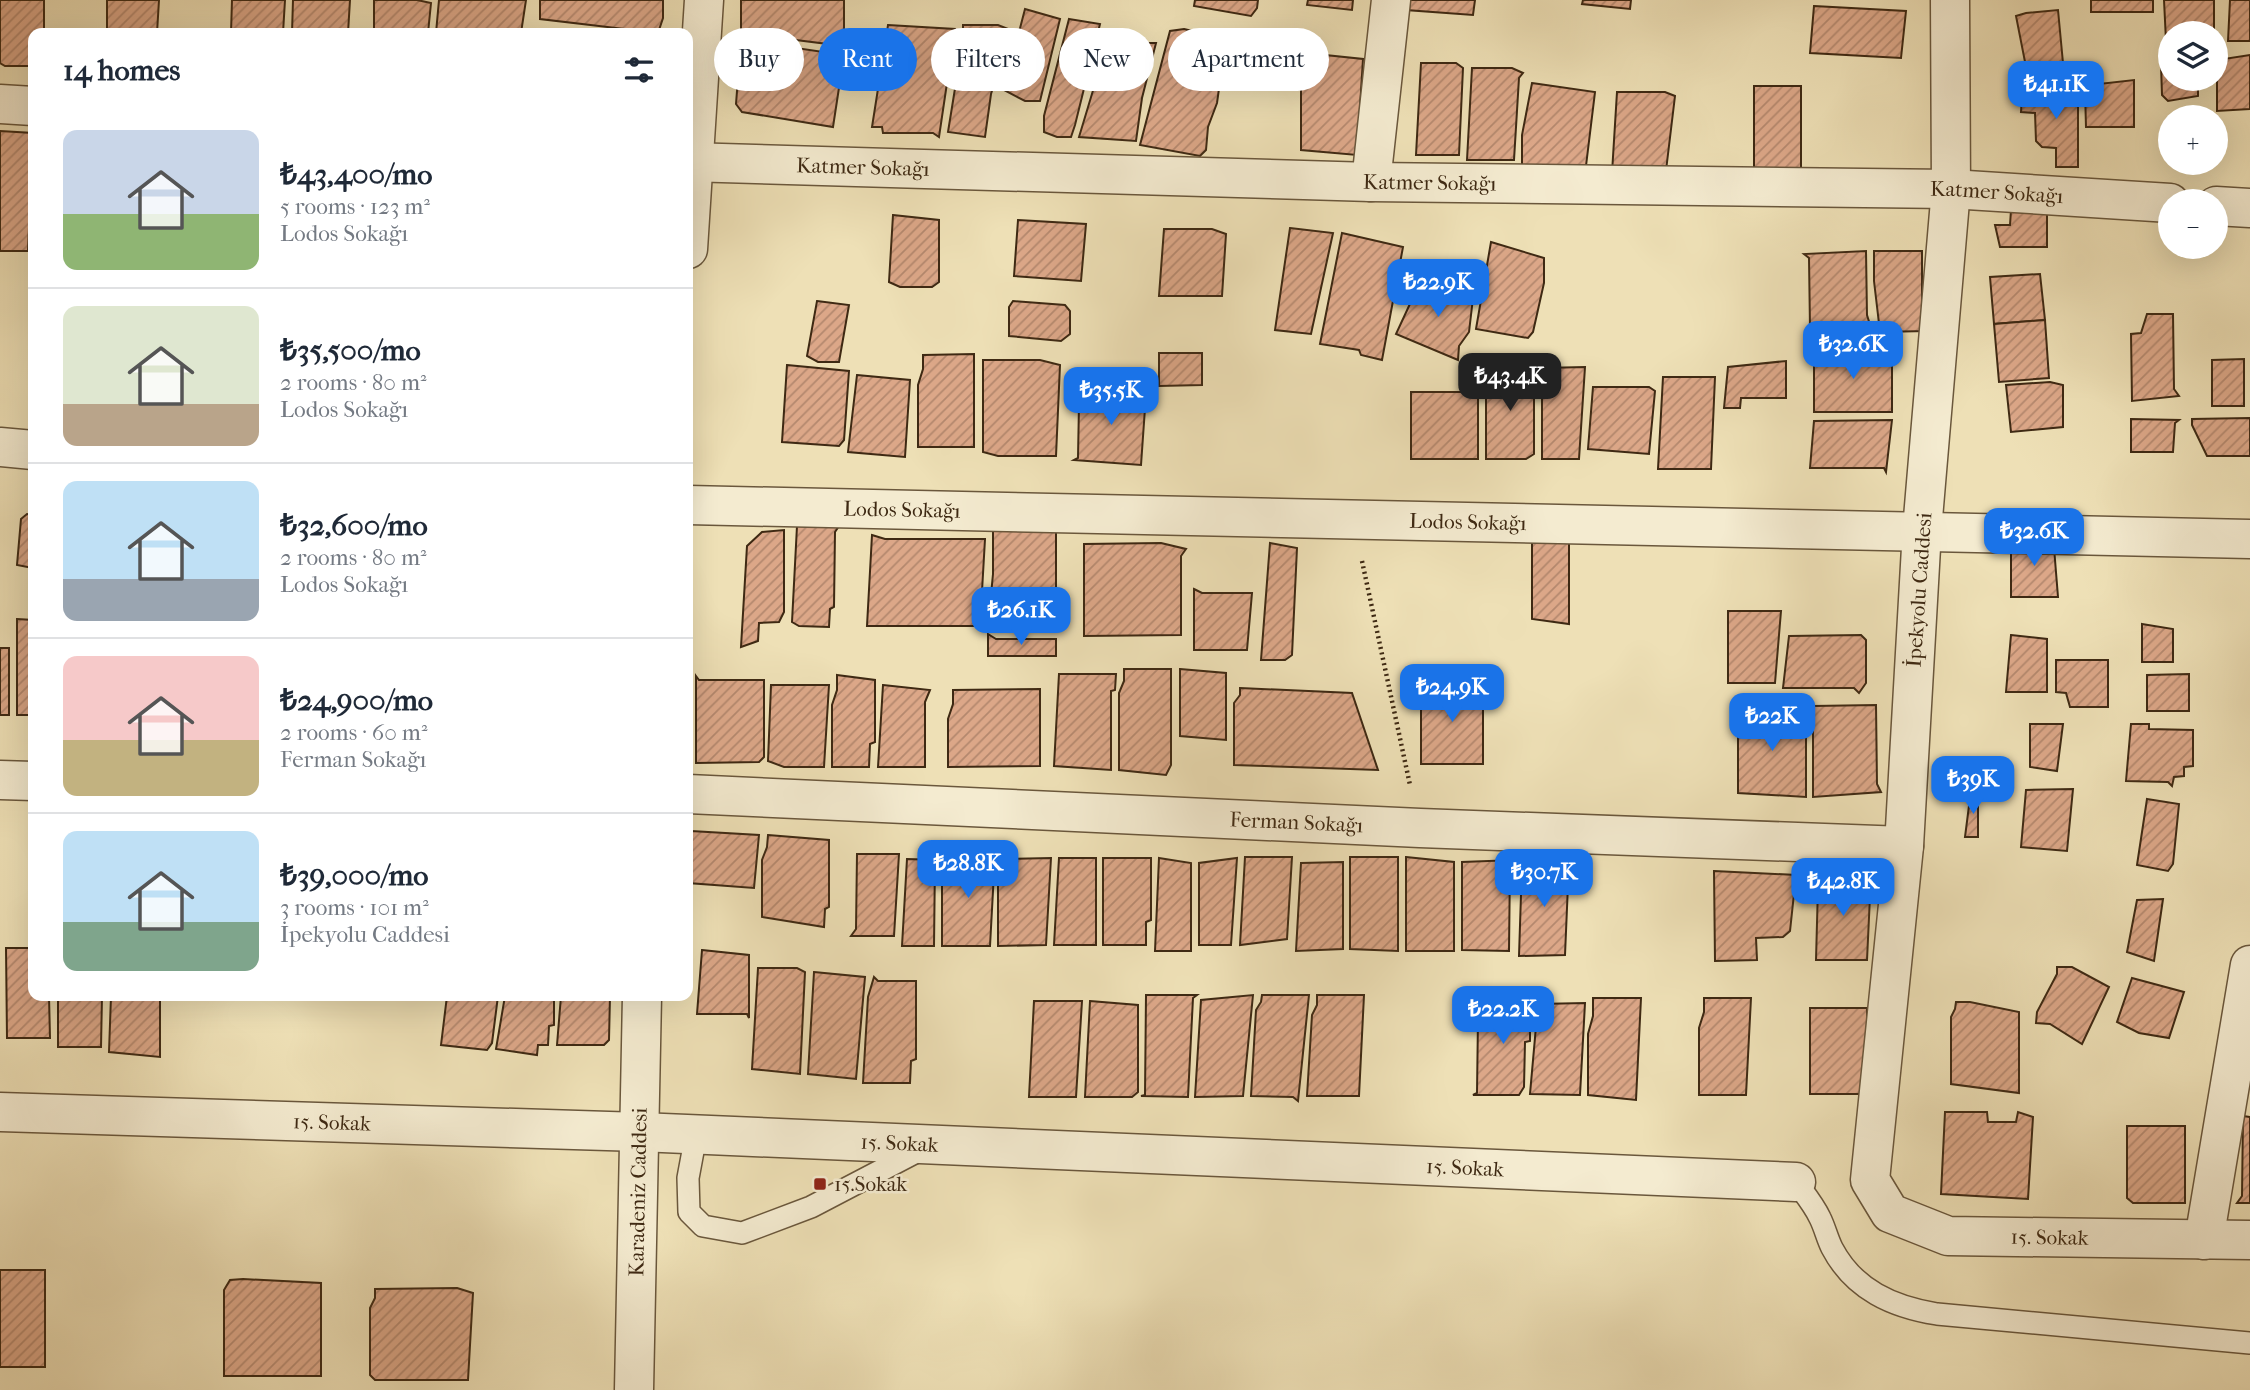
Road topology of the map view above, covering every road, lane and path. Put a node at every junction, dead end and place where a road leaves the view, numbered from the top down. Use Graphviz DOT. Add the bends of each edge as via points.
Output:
graph roads {
  1 [pos="704,0"];
  2 [pos="1391,0"];
  3 [pos="1950,0"];
  4 [pos="0,104"];
  5 [pos="28,106"];
  6 [pos="693,137"];
  7 [pos="693,162"];
  8 [pos="1371,182"];
  9 [pos="1951,189"];
  10 [pos="2158,202"];
  11 [pos="2228,207"];
  12 [pos="2250,208"];
  13 [pos="0,447"];
  14 [pos="28,450"];
  15 [pos="693,505"];
  16 [pos="1353,519"];
  17 [pos="1922,530"];
  18 [pos="2250,539"];
  19 [pos="0,780"];
  20 [pos="28,781"];
  21 [pos="693,794"];
  22 [pos="1420,828"];
  23 [pos="1903,846"];
  24 [pos="2250,965"];
  25 [pos="642,1001"];
  26 [pos="0,1112"];
  27 [pos="640,1132"];
  28 [pos="696,1135"];
  29 [pos="932,1144"];
  30 [pos="1870,1180"];
  31 [pos="1796,1182"];
  32 [pos="2204,1240"];
  33 [pos="2250,1240"];
  34 [pos="2250,1343"];
  35 [pos="634,1390"];
  1 -- 6 [label="street"];
  2 -- 8 [label="street"];
  3 -- 9 [label="street, İpekyolu Caddesi"];
  4 -- 5 [label="street"];
  7 -- 8 [label="street, Katmer Sokağı"];
  8 -- 9 [label="street, Katmer Sokağı"];
  9 -- 10 [label="street, Katmer Sokağı"];
  9 -- 17 [label="street, İpekyolu Caddesi"];
  11 -- 12 [label="street"];
  13 -- 14 [label="street"];
  15 -- 16 [label="street, Lodos Sokağı"];
  16 -- 17 [label="street, Lodos Sokağı"];
  16 -- 22 [label="path"];
  17 -- 18 [label="street, Lodos Sokağı"];
  17 -- 23 [label="street, İpekyolu Caddesi"];
  19 -- 20 [label="street"];
  21 -- 22 [label="street, Ferman Sokağı"];
  22 -- 23 [label="street, Ferman Sokağı"];
  23 -- 30 [label="street, İpekyolu Caddesi"];
  24 -- 32 [label="street"];
  25 -- 27 [label="street, Karadeniz Caddesi"];
  26 -- 27 [label="street, 15. Sokak"];
  27 -- 28 [label="street, 15. Sokak"];
  27 -- 35 [label="street, Karadeniz Caddesi"];
  28 -- 29 [label="street, 15. Sokak"];
  28 -- 29 [label="lane" via="688,1178 690,1212 704,1226 743,1233 811,1207"];
  29 -- 31 [label="street, 15. Sokak"];
  30 -- 32 [label="street, 15. Sokak" via="1890,1213 1948,1236"];
  31 -- 34 [label="lane" via="1820,1216 1832,1248 1857,1282 1897,1306 1937,1314"];
  32 -- 33 [label="street, 15. Sokak"];
}
